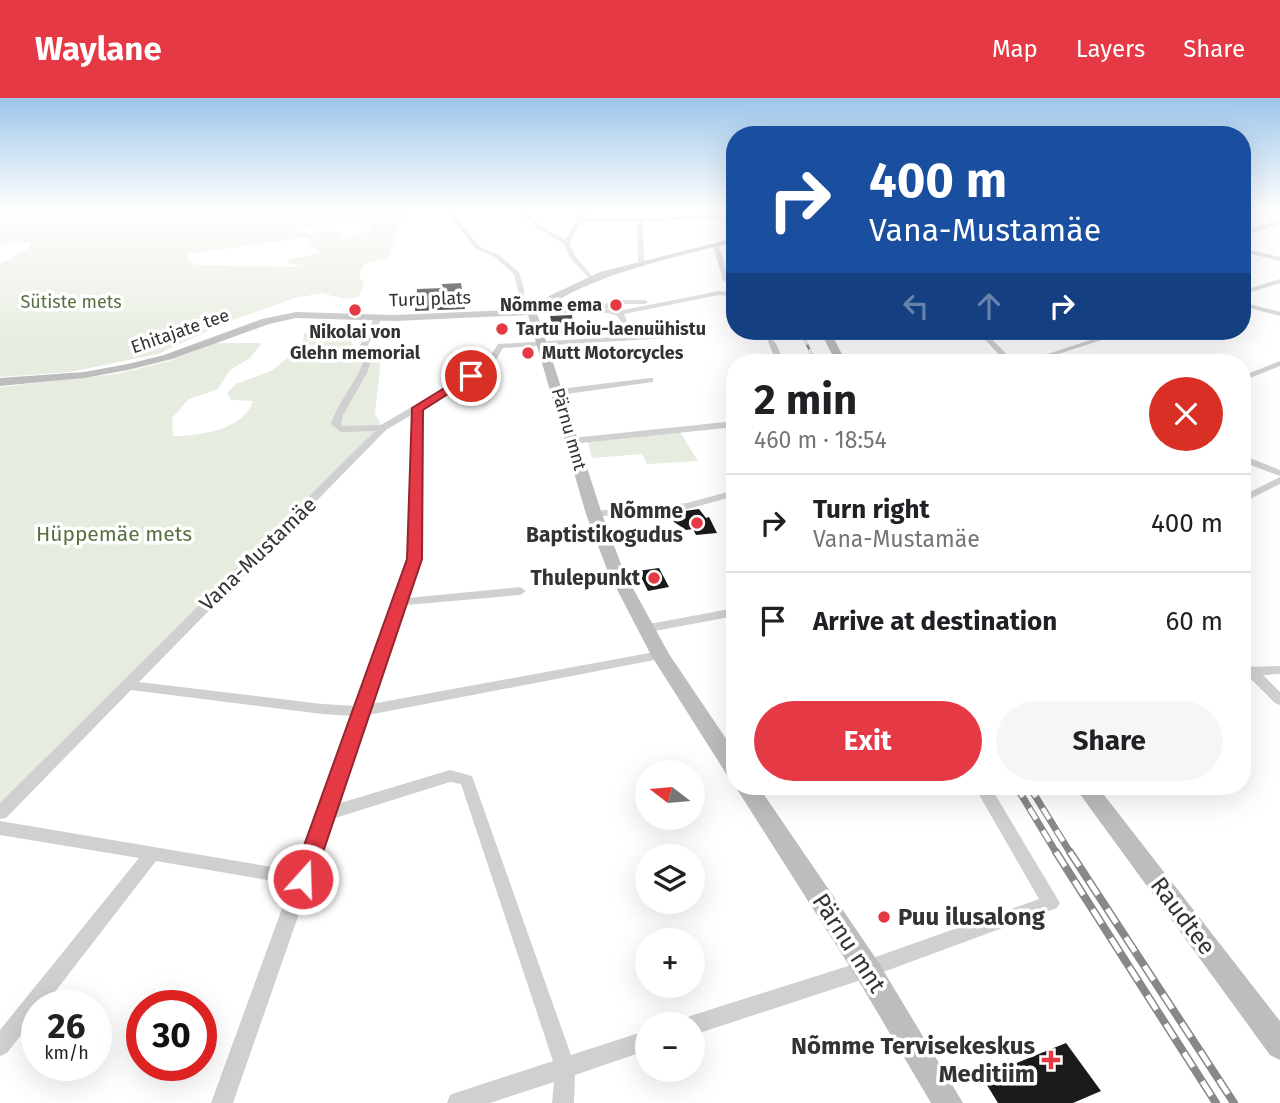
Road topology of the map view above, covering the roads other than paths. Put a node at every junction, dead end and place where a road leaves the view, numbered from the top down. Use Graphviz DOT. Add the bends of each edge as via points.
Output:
graph roads {
  1 [pos="497,256"];
  2 [pos="571,256"];
  3 [pos="641,256"];
  4 [pos="668,256"];
  5 [pos="719,256"];
  6 [pos="641,262"];
  7 [pos="726,278"];
  8 [pos="592,279"];
  9 [pos="1280,281"];
  10 [pos="1251,290"];
  11 [pos="726,295"];
  12 [pos="656,303"];
  13 [pos="1251,306"];
  14 [pos="525,310"];
  15 [pos="599,310"];
  16 [pos="618,313"];
  17 [pos="1280,314"];
  18 [pos="374,318"];
  19 [pos="668,336"];
  20 [pos="617,338"];
  21 [pos="989,340"];
  22 [pos="1097,340"];
  23 [pos="542,342"];
  24 [pos="1002,354"];
  25 [pos="1052,354"];
  26 [pos="1280,363"];
  27 [pos="1251,375"];
  28 [pos="650,380"];
  29 [pos="0,382"];
  30 [pos="559,392"];
  31 [pos="418,408"];
  32 [pos="726,425"];
  33 [pos="383,428"];
  34 [pos="572,442"];
  35 [pos="1251,462"];
  36 [pos="1280,473"];
  37 [pos="1280,480"];
  38 [pos="1251,495"];
  39 [pos="726,496"];
  40 [pos="594,514"];
  41 [pos="520,591"];
  42 [pos="401,602"];
  43 [pos="726,613"];
  44 [pos="645,629"];
  45 [pos="660,655"];
  46 [pos="1280,670"];
  47 [pos="1251,672"];
  48 [pos="1251,675"];
  49 [pos="127,685"];
  50 [pos="1280,700"];
  51 [pos="363,711"];
  52 [pos="726,751"];
  53 [pos="755,795"];
  54 [pos="987,795"];
  55 [pos="1093,795"];
  56 [pos="0,813"];
  57 [pos="326,814"];
  58 [pos="0,828"];
  59 [pos="152,854"];
  60 [pos="303,879"];
  61 [pos="867,969"];
  62 [pos="705,1021"];
  63 [pos="635,1044"];
  64 [pos="1280,1045"];
  65 [pos="0,1046"];
  66 [pos="565,1067"];
  67 [pos="222,1103"];
  68 [pos="458,1103"];
  69 [pos="563,1103"];
  70 [pos="948,1103"];
  1 -- 14 [label="street" via="517,273"];
  2 -- 8 [label="street"];
  3 -- 6 [label="street"];
  4 -- 6 [label="main road"];
  5 -- 7 [label="street"];
  6 -- 8 [label="main road"];
  8 -- 14 [label="main road"];
  9 -- 10 [label="street"];
  11 -- 12 [label="street"];
  12 -- 15 [label="street" via="613,302"];
  12 -- 16 [label="street"];
  13 -- 17 [label="street"];
  14 -- 15 [label="street"];
  14 -- 18 [label="main road, Turu plats"];
  14 -- 23 [label="main road, Pärnu mnt"];
  15 -- 16 [label="street"];
  16 -- 20 [label="street" via="628,332"];
  18 -- 29 [label="main road, Ehitajate tee" via="287,316 128,367"];
  18 -- 33 [label="street" via="364,345 369,361 336,424 341,429"];
  19 -- 20 [label="street"];
  20 -- 23 [label="street"];
  21 -- 24 [label="street"];
  22 -- 25 [label="street"];
  23 -- 30 [label="main road, Pärnu mnt"];
  23 -- 31 [label="street, Vana-Mustamäe" via="501,346 488,366"];
  26 -- 27 [label="street"];
  28 -- 30 [label="street"];
  30 -- 34 [label="main road, Pärnu mnt"];
  31 -- 33 [label="street, Vana-Mustamäe"];
  31 -- 42 [label="street" via="415,559"];
  32 -- 34 [label="street"];
  33 -- 49 [label="street, Vana-Mustamäe"];
  34 -- 40 [label="main road, Pärnu mnt"];
  35 -- 36 [label="street"];
  37 -- 38 [label="street"];
  39 -- 40 [label="street" via="688,506"];
  40 -- 44 [label="main road, Pärnu mnt"];
  41 -- 42 [label="street"];
  42 -- 51 [label="street"];
  43 -- 44 [label="street"];
  44 -- 45 [label="main road, Pärnu mnt"];
  45 -- 51 [label="street"];
  45 -- 52 [label="main road, Pärnu mnt"];
  46 -- 47 [label="street"];
  48 -- 50 [label="street"];
  49 -- 51 [label="street"];
  49 -- 56 [label="street, Vana-Mustamäe"];
  51 -- 57 [label="street"];
  53 -- 61 [label="main road, Pärnu mnt"];
  54 -- 61 [label="street" via="1051,903"];
  55 -- 64 [label="main road, Raudtee"];
  57 -- 60 [label="street"];
  57 -- 66 [label="street" via="450,776 467,780"];
  58 -- 59 [label="street"];
  59 -- 60 [label="street"];
  59 -- 65 [label="street"];
  60 -- 67 [label="street"];
  61 -- 62 [label="street"];
  61 -- 70 [label="main road, Pärnu mnt"];
  63 -- 66 [label="street"];
  66 -- 68 [label="street"];
  66 -- 69 [label="street"];
}
